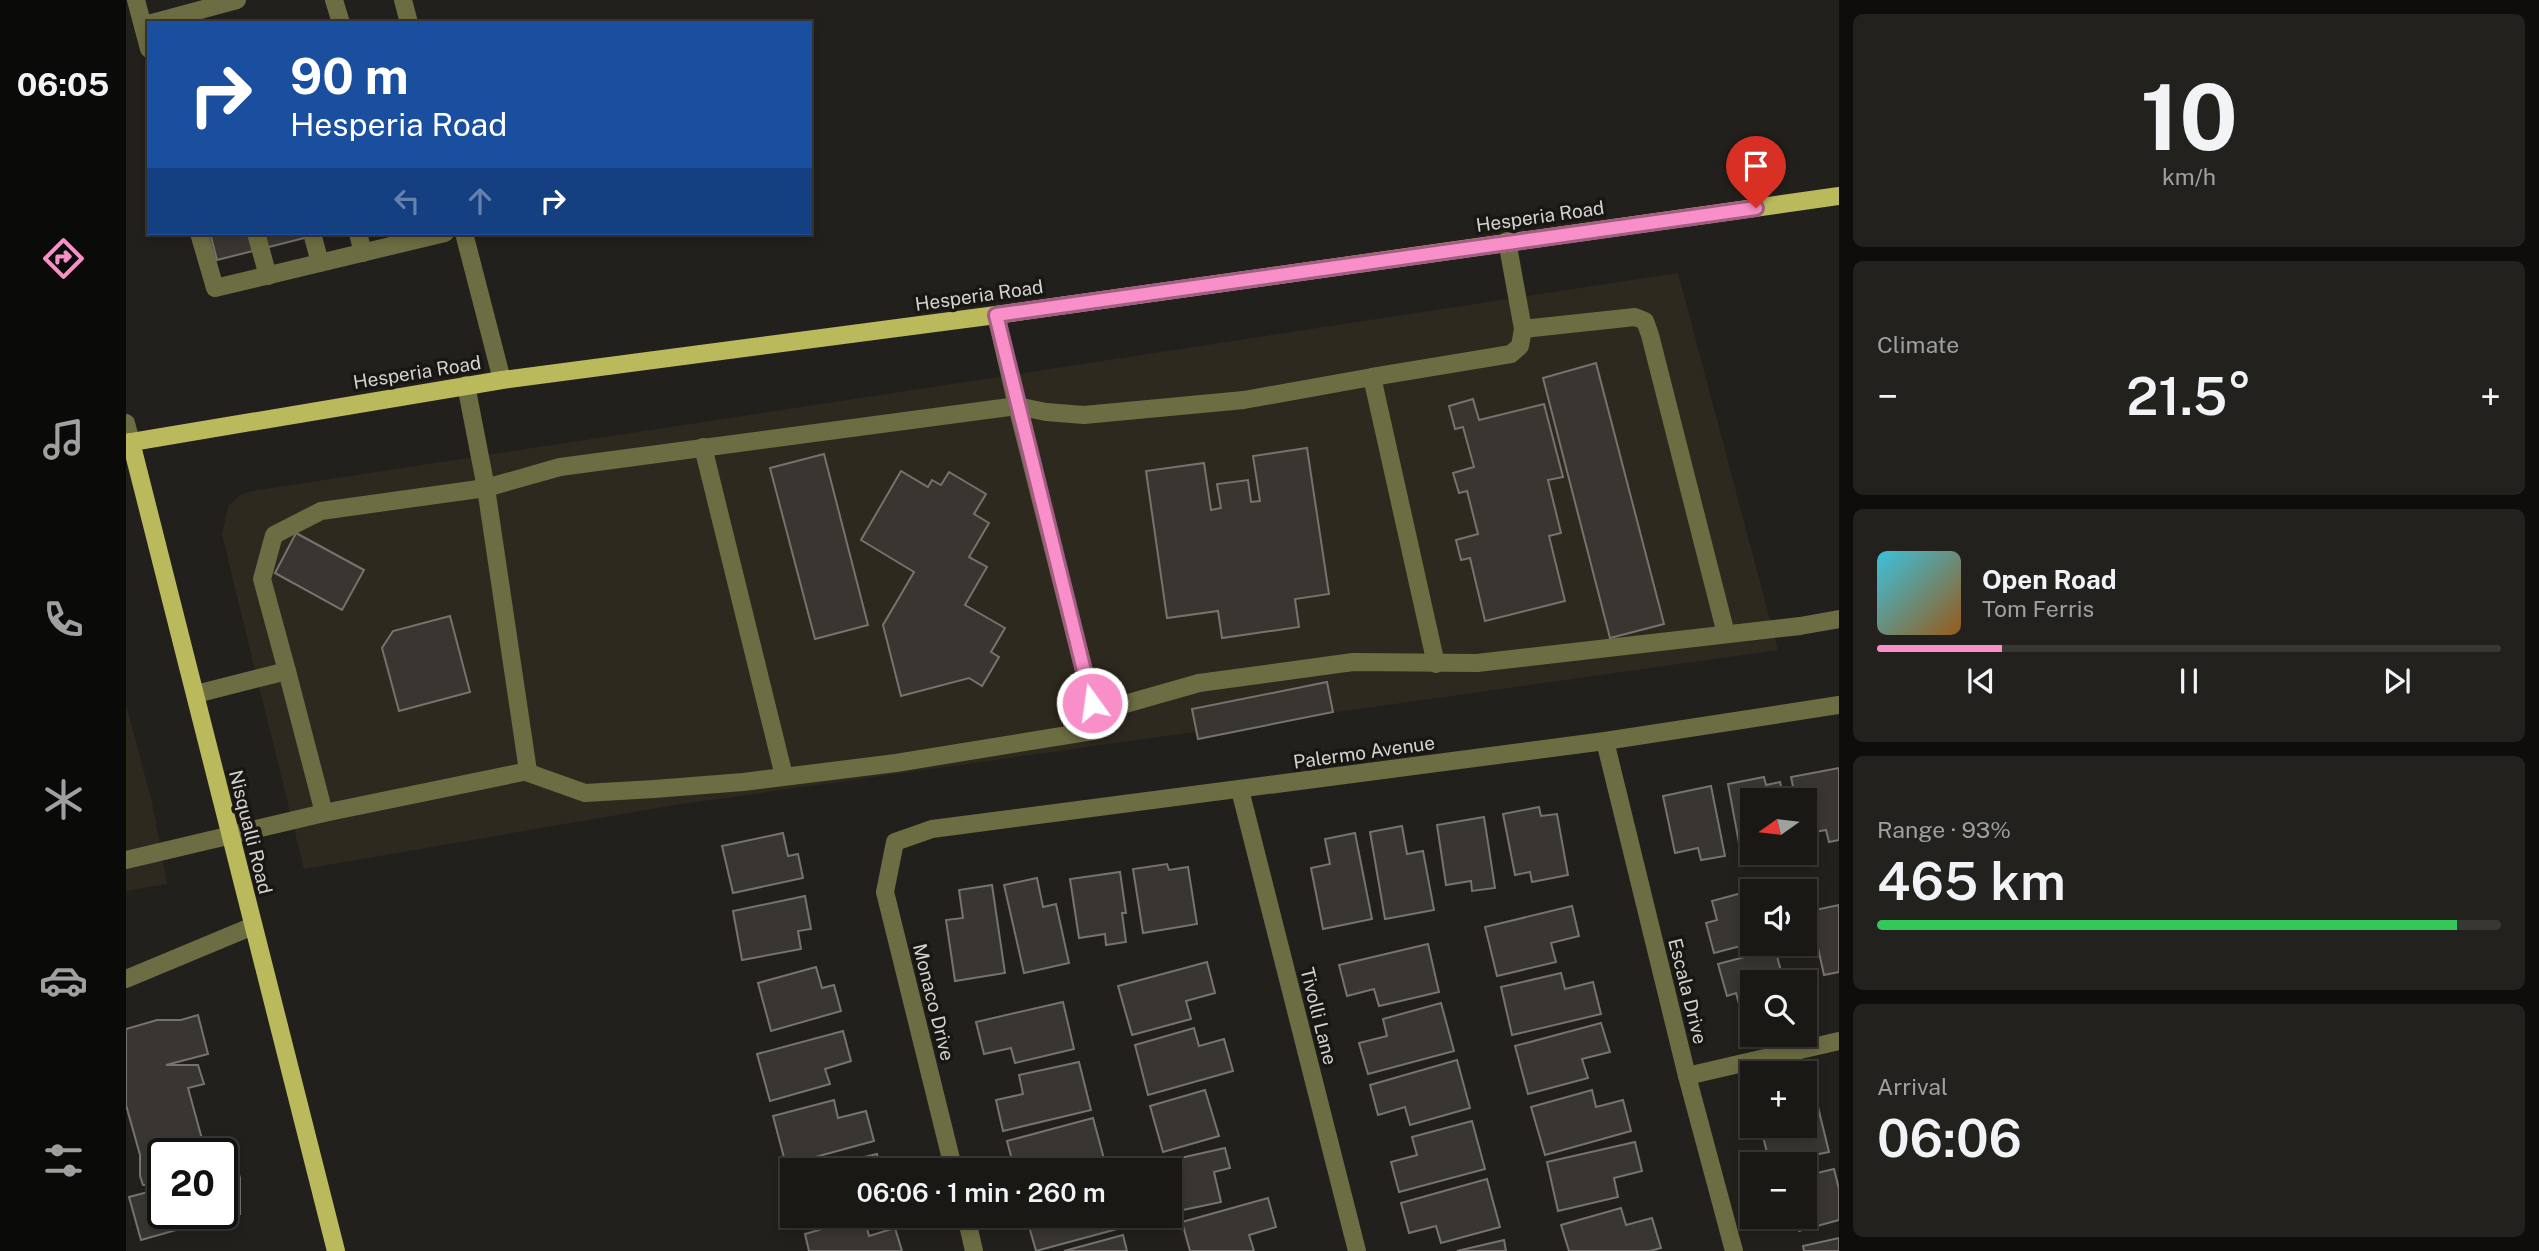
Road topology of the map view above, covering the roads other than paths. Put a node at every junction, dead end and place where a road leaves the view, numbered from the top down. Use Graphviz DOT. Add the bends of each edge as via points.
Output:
graph roads {
  1 [pos="136,0"];
  2 [pos="236,0"];
  3 [pos="334,0"];
  4 [pos="403,0"];
  5 [pos="159,21"];
  6 [pos="340,21"];
  7 [pos="408,21"];
  8 [pos="147,22"];
  9 [pos="1839,196"];
  10 [pos="200,235"];
  11 [pos="257,235"];
  12 [pos="313,235"];
  13 [pos="358,235"];
  14 [pos="436,235"];
  15 [pos="465,235"];
  16 [pos="1507,242"];
  17 [pos="363,253"];
  18 [pos="320,263"];
  19 [pos="268,276"];
  20 [pos="996,315"];
  21 [pos="1523,329"];
  22 [pos="1372,377"];
  23 [pos="502,380"];
  24 [pos="466,385"];
  25 [pos="1017,406"];
  26 [pos="126,423"];
  27 [pos="129,442"];
  28 [pos="703,447"];
  29 [pos="485,488"];
  30 [pos="1839,619"];
  31 [pos="1726,634"];
  32 [pos="1436,664"];
  33 [pos="286,671"];
  34 [pos="196,694"];
  35 [pos="1839,705"];
  36 [pos="1098,730"];
  37 [pos="1605,741"];
  38 [pos="526,772"];
  39 [pos="784,776"];
  40 [pos="1240,790"];
  41 [pos="324,813"];
  42 [pos="231,836"];
  43 [pos="895,842"];
  44 [pos="126,860"];
  45 [pos="253,926"];
  46 [pos="126,979"];
  47 [pos="1839,1041"];
  48 [pos="1687,1076"];
  49 [pos="951,1158"];
  50 [pos="968,1228"];
  51 [pos="336,1251"];
  52 [pos="974,1251"];
  53 [pos="1357,1251"];
  54 [pos="1734,1251"];
  1 -- 8 [label="street"];
  2 -- 5 [label="street"];
  3 -- 6 [label="street"];
  4 -- 7 [label="street"];
  9 -- 16 [label="main road, Hesperia Road"];
  10 -- 19 [label="street" via="215,288"];
  11 -- 19 [label="street"];
  12 -- 18 [label="street"];
  13 -- 17 [label="street"];
  14 -- 17 [label="street"];
  15 -- 23 [label="street"];
  16 -- 20 [label="main road, Hesperia Road"];
  16 -- 21 [label="street"];
  17 -- 18 [label="street"];
  18 -- 19 [label="street"];
  20 -- 23 [label="main road, Hesperia Road"];
  20 -- 25 [label="street"];
  21 -- 22 [label="street" via="1520,346 1511,354"];
  21 -- 31 [label="street" via="1635,317 1645,321"];
  22 -- 25 [label="street" via="1244,400 1084,415"];
  22 -- 32 [label="street"];
  23 -- 24 [label="main road, Hesperia Road"];
  24 -- 27 [label="main road, Hesperia Road"];
  24 -- 29 [label="street"];
  25 -- 28 [label="street"];
  25 -- 36 [label="street"];
  26 -- 27 [label="street, Nisqualli Road"];
  27 -- 34 [label="main road, Nisqualli Road"];
  28 -- 29 [label="street" via="560,467"];
  28 -- 39 [label="street"];
  29 -- 33 [label="street" via="321,511 274,535 262,579"];
  29 -- 38 [label="street"];
  30 -- 31 [label="street"];
  31 -- 32 [label="street"];
  32 -- 36 [label="street" via="1353,662 1199,683 1111,708"];
  33 -- 34 [label="street"];
  33 -- 41 [label="street"];
  34 -- 42 [label="main road, Nisqualli Road"];
  35 -- 37 [label="street, Palermo Avenue"];
  36 -- 39 [label="street"];
  37 -- 40 [label="street, Palermo Avenue"];
  37 -- 48 [label="street, Escala Drive"];
  38 -- 39 [label="street" via="584,793"];
  38 -- 41 [label="street"];
  40 -- 43 [label="street, Palermo Avenue" via="932,830"];
  40 -- 53 [label="street, Tivolli Lane"];
  41 -- 42 [label="street"];
  42 -- 44 [label="street"];
  42 -- 45 [label="main road, Nisqualli Road"];
  43 -- 49 [label="street, Monaco Drive" via="885,892"];
  45 -- 46 [label="street"];
  45 -- 51 [label="main road, Nisqualli Road"];
  47 -- 48 [label="street"];
  48 -- 54 [label="street, Escala Drive"];
  50 -- 52 [label="street"];
}
